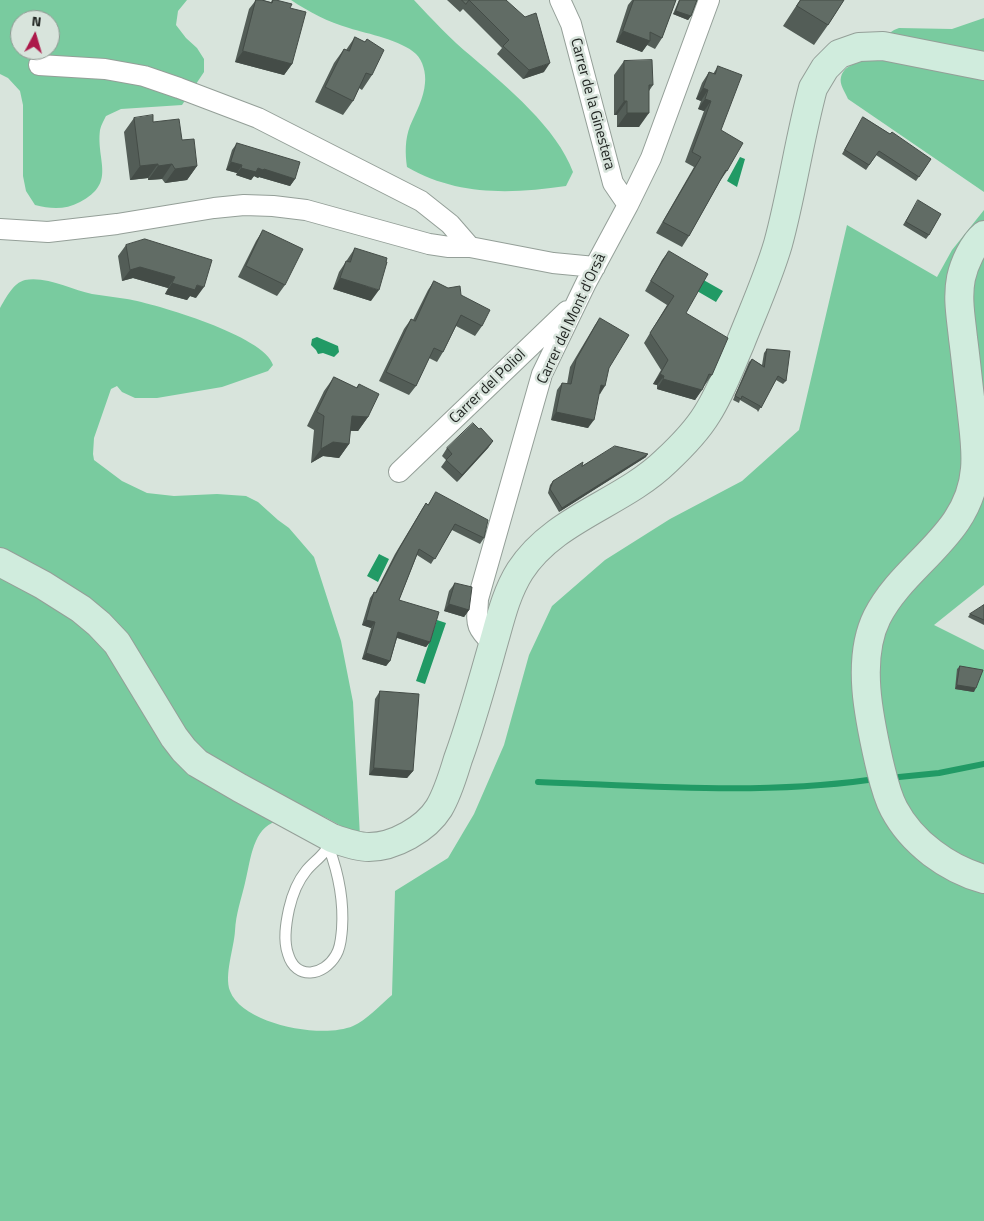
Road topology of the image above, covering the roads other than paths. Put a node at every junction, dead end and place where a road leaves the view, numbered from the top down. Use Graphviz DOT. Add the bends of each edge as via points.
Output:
graph roads {
  1 [pos="560,0"];
  2 [pos="709,0"];
  3 [pos="39,65"];
  4 [pos="984,66"];
  5 [pos="628,205"];
  6 [pos="0,229"];
  7 [pos="984,235"];
  8 [pos="470,247"];
  9 [pos="595,267"];
  10 [pos="577,303"];
  11 [pos="399,472"];
  12 [pos="0,562"];
  13 [pos="493,644"];
  14 [pos="330,843"];
  15 [pos="984,878"];
  1 -- 5 [label="street, Carrer de la Ginestera" via="571,24 613,183"];
  2 -- 5 [label="street, Carrer del Mont d'Orsà" via="651,158"];
  3 -- 8 [label="street" via="144,76 258,118 421,201 450,224"];
  4 -- 13 [label="main road" via="883,46 859,47 839,54 825,68 813,88 778,245 764,287 707,415 664,464 551,536 533,553 519,572 506,601"];
  5 -- 9 [label="street, Carrer del Mont d'Orsà"];
  6 -- 8 [label="street" via="48,232 214,208 273,206 306,210 429,244"];
  7 -- 15 [label="main road" via="966,261 959,303 975,439 974,480 970,496 957,521 930,554 904,578 877,616 867,654 866,680 874,739 886,791 894,810 923,846 967,874"];
  8 -- 9 [label="street" via="553,263"];
  9 -- 10 [label="street, Carrer del Mont d'Orsà"];
  10 -- 11 [label="street, Carrer del Poliol"];
  10 -- 13 [label="street, Carrer del Mont d'Orsà" via="542,374 482,580 477,623"];
  12 -- 14 [label="main road" via="81,608 99,624 117,643 174,737 197,763"];
  13 -- 14 [label="main road" via="471,724 438,810 410,834 387,844 369,847"];
  14 -- 14 [label="lane" via="342,894 341,941 330,963 312,973 302,971 288,955 286,923 296,886"];
}
